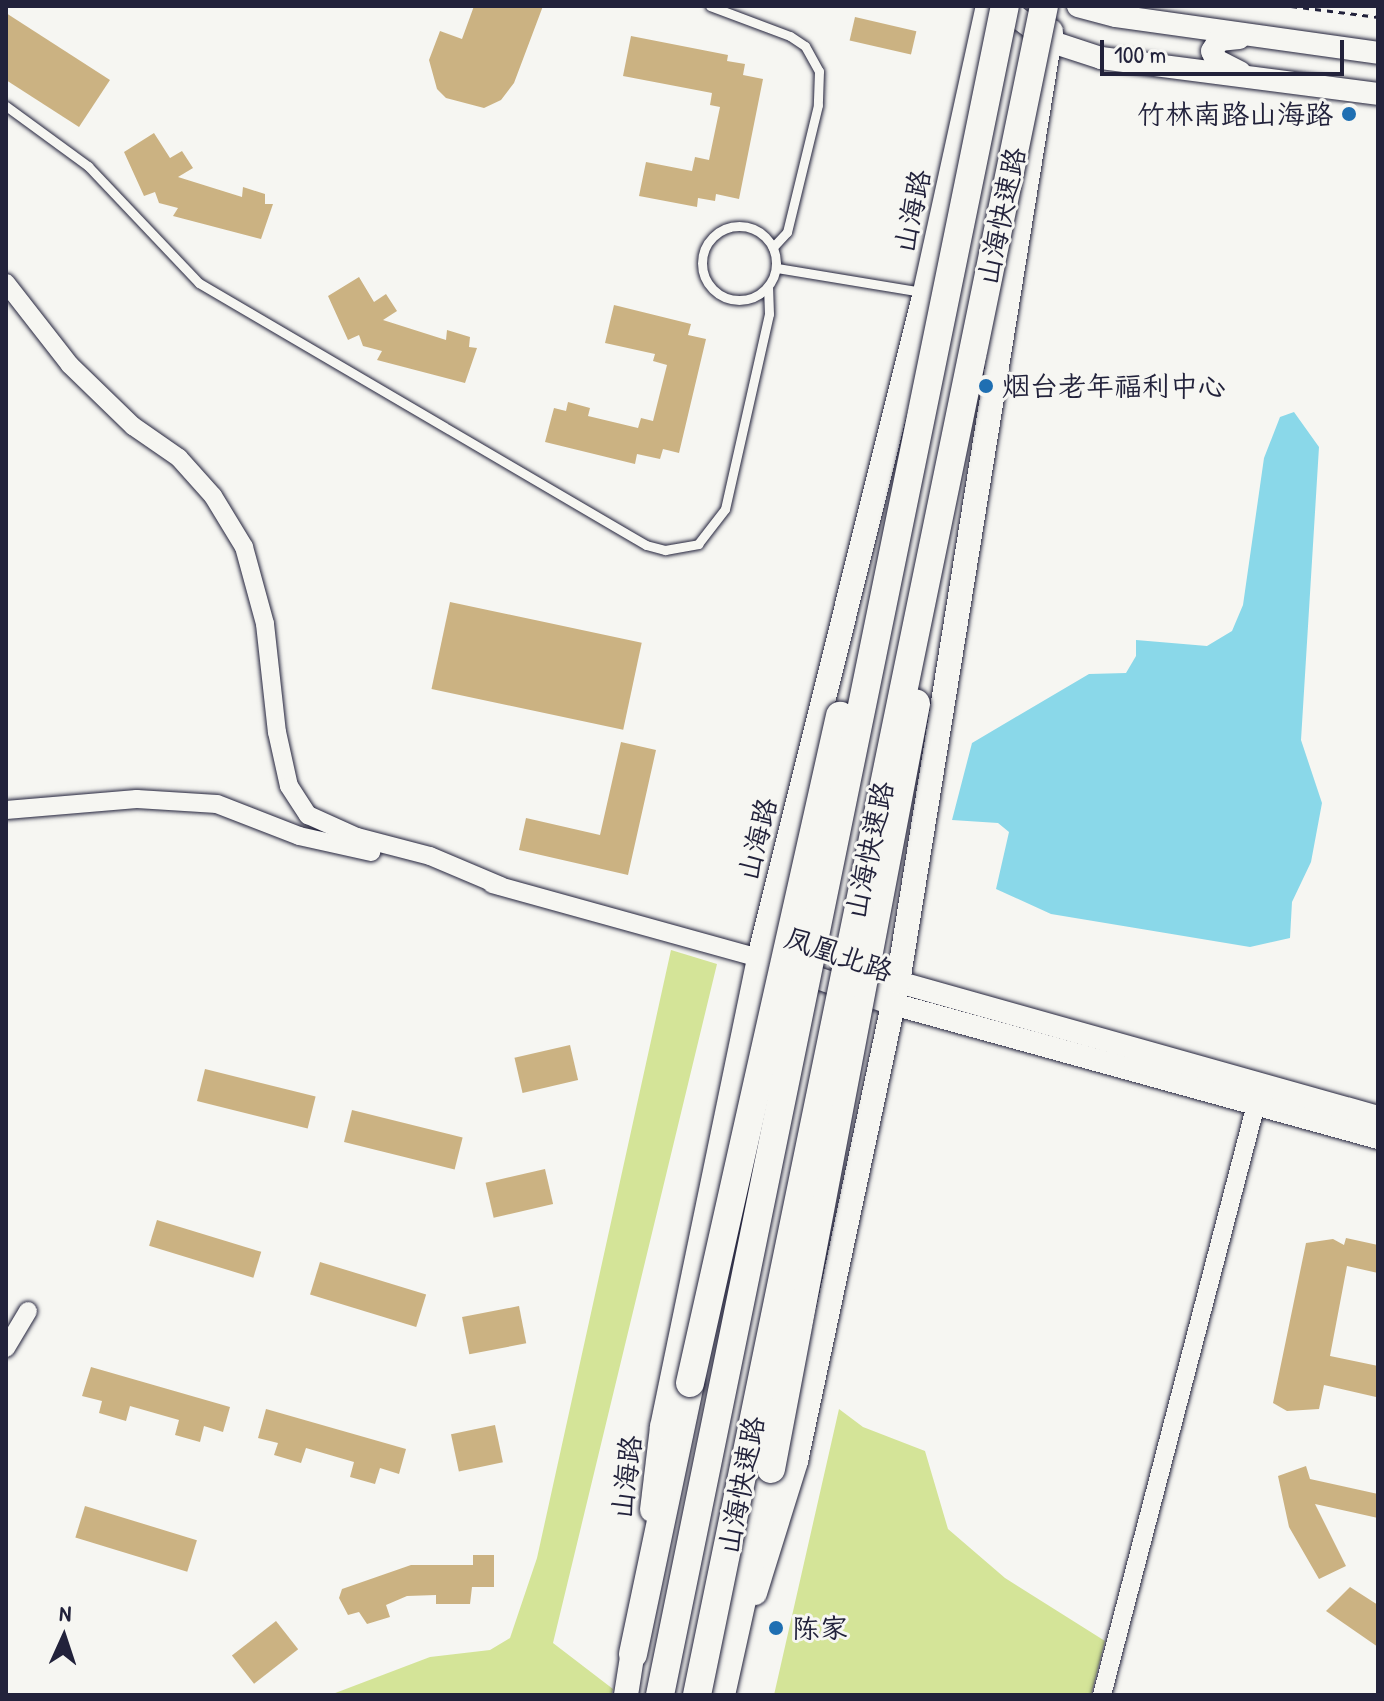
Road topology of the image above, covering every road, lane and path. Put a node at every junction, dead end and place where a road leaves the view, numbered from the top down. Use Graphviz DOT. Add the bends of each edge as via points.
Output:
graph roads {
  1 [pos="710,6"];
  2 [pos="988,6"];
  3 [pos="1004,6"];
  4 [pos="1044,6"];
  5 [pos="1057,6"];
  6 [pos="1078,6"];
  7 [pos="1291,6"];
  8 [pos="1378,17"];
  9 [pos="1273,39"];
  10 [pos="1049,41"];
  11 [pos="1378,53"];
  12 [pos="1264,78"];
  13 [pos="1378,94"];
  14 [pos="6,106"];
  15 [pos="773,247"];
  16 [pos="777,268"];
  17 [pos="953,274"];
  18 [pos="6,283"];
  19 [pos="768,287"];
  20 [pos="925,292"];
  21 [pos="934,537"];
  22 [pos="6,810"];
  23 [pos="501,886"];
  24 [pos="759,958"];
  25 [pos="896,993"];
  26 [pos="1256,1104"];
  27 [pos="1378,1117"];
  28 [pos="1378,1138"];
  29 [pos="28,1311"];
  30 [pos="6,1348"];
  31 [pos="633,1654"];
  32 [pos="626,1695"];
  33 [pos="660,1695"];
  34 [pos="697,1695"];
  35 [pos="722,1695"];
  36 [pos="1102,1695"];
  1 -- 15 [label="lane" via="790,36 805,46 819,71 818,105 787,232"];
  2 -- 20 [label="main road, 山海路"];
  3 -- 10 [label="street"];
  3 -- 17 [label="highway, 山海快速路, bridge"];
  4 -- 21 [label="highway, 山海快速路, bridge"];
  5 -- 10 [label="main road"];
  6 -- 9 [label="street"];
  7 -- 8 [label="path"];
  9 -- 11 [label="street"];
  9 -- 12 [label="street" via="1219,40 1212,51 1224,66"];
  10 -- 12 [label="street" via="1101,58"];
  10 -- 25 [label="main road"];
  12 -- 13 [label="street"];
  14 -- 19 [label="lane" via="88,166 199,283 618,530 665,550 698,544 725,509 769,314"];
  15 -- 16 [label="lane"];
  15 -- 19 [label="lane" via="759,231 738,226 718,232 704,248 706,279 729,299 750,299"];
  16 -- 19 [label="lane"];
  16 -- 20 [label="lane"];
  17 -- 31 [label="highway, bridge" via="865,605"];
  17 -- 33 [label="highway, 山海快速路, bridge"];
  18 -- 23 [label="street" via="70,365 133,426 179,458 213,496 244,547 265,624 289,786 308,815"];
  20 -- 24 [label="main road, 山海路"];
  21 -- 34 [label="highway, 山海快速路, bridge"];
  21 -- 35 [label="highway, bridge" via="911,752"];
  22 -- 23 [label="street" via="137,799 217,804 299,836"];
  23 -- 24 [label="street"];
  24 -- 25 [label="street, 凤凰北路"];
  24 -- 31 [label="main road, 山海路" via="662,1427"];
  25 -- 26 [label="street, 凤凰北路"];
  25 -- 27 [label="street, 凤凰北路"];
  25 -- 35 [label="main road" via="796,1461"];
  26 -- 28 [label="street, 凤凰北路"];
  26 -- 36 [label="street"];
  29 -- 30 [label="street"];
  31 -- 32 [label="main road, 山海路"];
}
